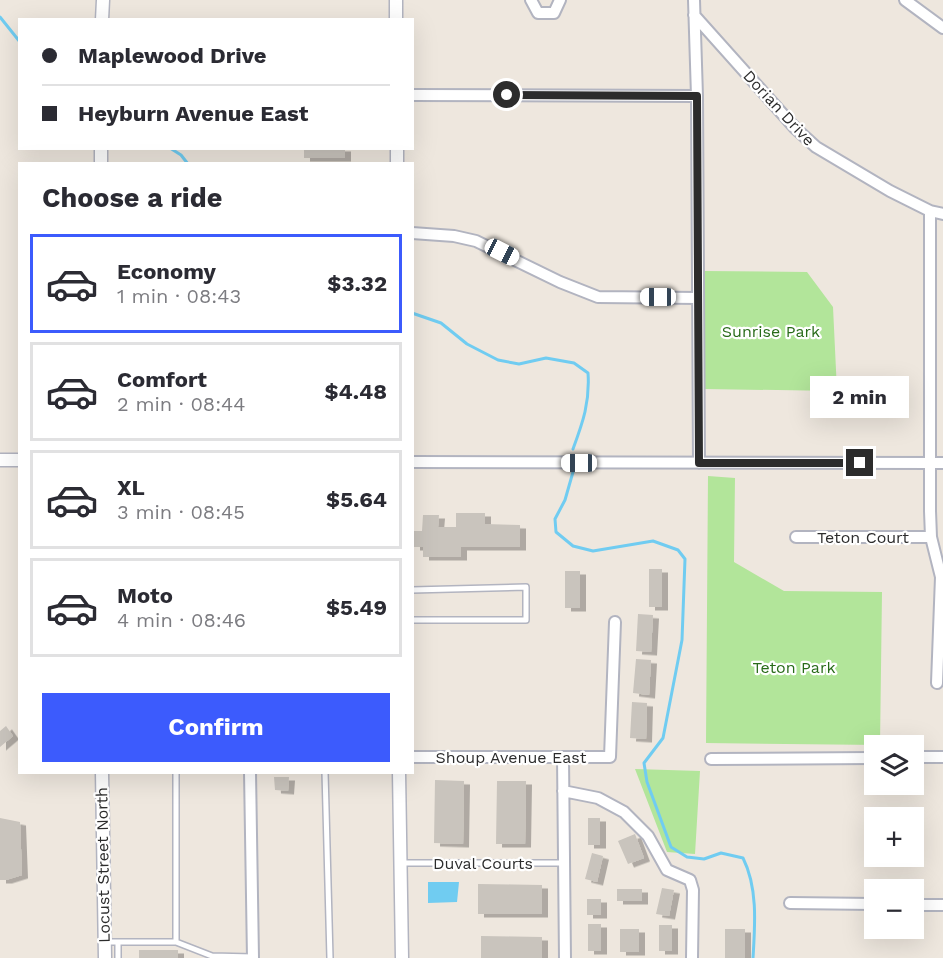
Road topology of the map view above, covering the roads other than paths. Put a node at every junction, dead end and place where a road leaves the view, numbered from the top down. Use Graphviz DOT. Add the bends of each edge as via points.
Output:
graph roads {
  1 [pos="103,0"];
  2 [pos="396,0"];
  3 [pos="531,0"];
  4 [pos="560,0"];
  5 [pos="694,0"];
  6 [pos="905,0"];
  7 [pos="694,15"];
  8 [pos="102,18"];
  9 [pos="396,18"];
  10 [pos="943,28"];
  11 [pos="414,95"];
  12 [pos="697,96"];
  13 [pos="930,211"];
  14 [pos="943,214"];
  15 [pos="414,233"];
  16 [pos="698,298"];
  17 [pos="0,460"];
  18 [pos="18,460"];
  19 [pos="414,462"];
  20 [pos="699,463"];
  21 [pos="929,463"];
  22 [pos="943,463"];
  23 [pos="795,537"];
  24 [pos="931,537"];
  25 [pos="414,590"];
  26 [pos="414,620"];
  27 [pos="615,622"];
  28 [pos="937,683"];
  29 [pos="414,757"];
  30 [pos="563,757"];
  31 [pos="924,757"];
  32 [pos="943,757"];
  33 [pos="864,758"];
  34 [pos="711,759"];
  35 [pos="102,774"];
  36 [pos="176,774"];
  37 [pos="250,774"];
  38 [pos="325,774"];
  39 [pos="399,774"];
  40 [pos="563,792"];
  41 [pos="402,862"];
  42 [pos="564,864"];
  43 [pos="790,903"];
  44 [pos="864,904"];
  45 [pos="924,905"];
  46 [pos="943,905"];
  47 [pos="104,942"];
  48 [pos="118,942"];
  49 [pos="176,942"];
  50 [pos="105,958"];
  51 [pos="118,958"];
  52 [pos="253,958"];
  53 [pos="330,958"];
  54 [pos="402,958"];
  55 [pos="565,958"];
  56 [pos="692,958"];
  1 -- 8 [label="street"];
  2 -- 9 [label="street"];
  3 -- 4 [label="street" via="538,13 554,13"];
  5 -- 7 [label="street"];
  6 -- 10 [label="street"];
  7 -- 12 [label="street"];
  7 -- 13 [label="street, Dorian Drive" via="816,147"];
  11 -- 12 [label="street"];
  12 -- 16 [label="street"];
  13 -- 14 [label="street, Dorian Drive"];
  13 -- 21 [label="street"];
  15 -- 16 [label="street" via="476,241 598,297"];
  16 -- 20 [label="street"];
  17 -- 18 [label="street"];
  19 -- 20 [label="street"];
  20 -- 21 [label="street"];
  21 -- 22 [label="street"];
  21 -- 24 [label="street"];
  23 -- 24 [label="street, Teton Court"];
  24 -- 28 [label="street" via="941,577"];
  25 -- 26 [label="lane" via="526,586 526,620"];
  27 -- 30 [label="street, Shoup Avenue East" via="610,757"];
  29 -- 30 [label="street, Shoup Avenue East"];
  30 -- 40 [label="street"];
  31 -- 32 [label="street"];
  33 -- 34 [label="street"];
  35 -- 47 [label="street, Locust Street North"];
  36 -- 49 [label="lane"];
  37 -- 52 [label="street"];
  38 -- 53 [label="lane"];
  39 -- 41 [label="street"];
  40 -- 42 [label="street"];
  40 -- 56 [label="street" via="598,798 624,812 648,836 667,870 690,880"];
  41 -- 42 [label="lane, Duval Courts"];
  41 -- 54 [label="street"];
  42 -- 55 [label="street"];
  43 -- 44 [label="street"];
  45 -- 46 [label="street"];
  47 -- 48 [label="lane"];
  47 -- 50 [label="street, Locust Street North"];
  48 -- 49 [label="lane"];
  48 -- 51 [label="lane"];
  49 -- 52 [label="lane" via="212,956"];
}
